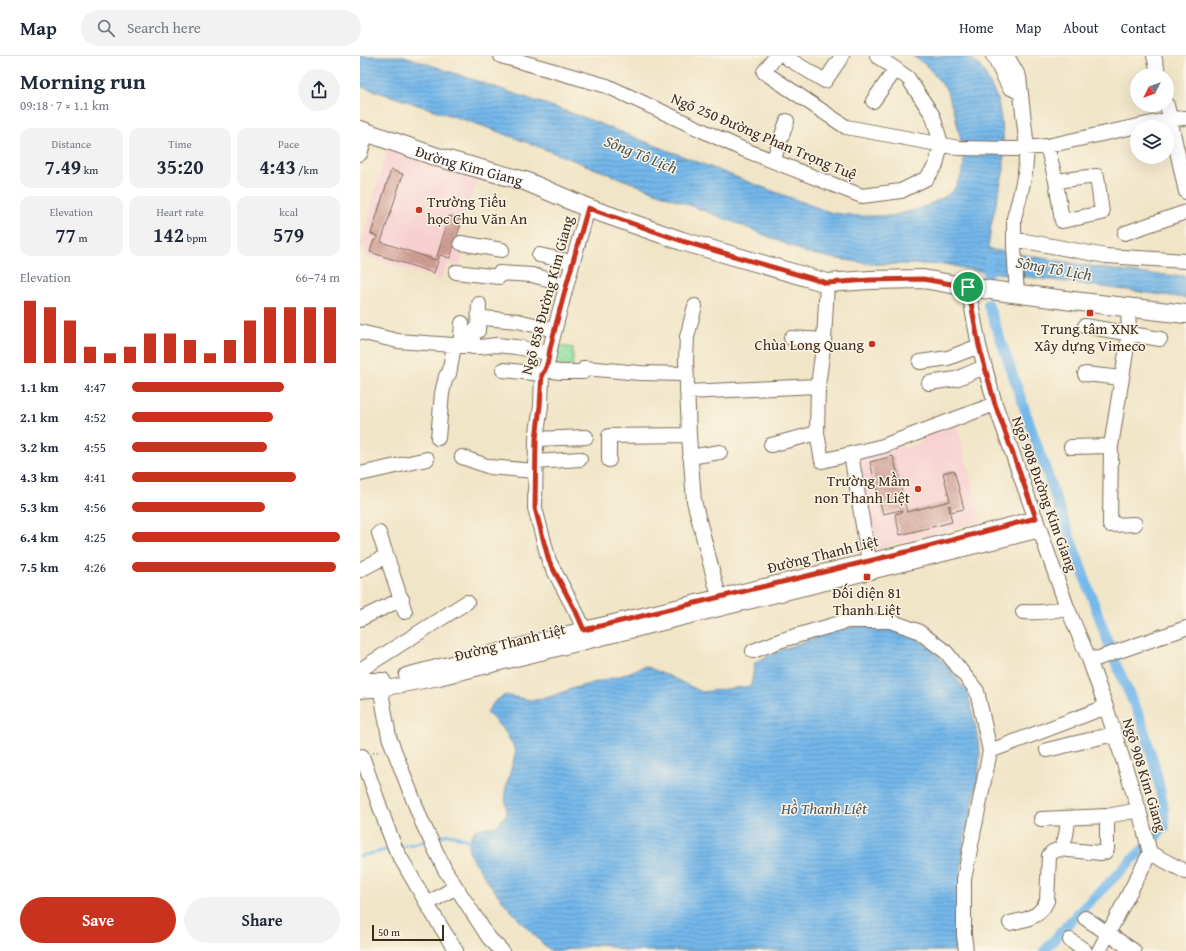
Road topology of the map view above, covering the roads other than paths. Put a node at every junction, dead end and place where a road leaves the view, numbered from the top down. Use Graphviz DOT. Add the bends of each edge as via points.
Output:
graph roads {
  1 [pos="501,56"];
  2 [pos="842,56"];
  3 [pos="878,56"];
  4 [pos="992,56"];
  5 [pos="1007,56"];
  6 [pos="1154,56"];
  7 [pos="782,57"];
  8 [pos="1157,68"];
  9 [pos="896,69"];
  10 [pos="1021,93"];
  11 [pos="873,100"];
  12 [pos="1168,112"];
  13 [pos="1186,118"];
  14 [pos="1170,119"];
  15 [pos="787,120"];
  16 [pos="363,131"];
  17 [pos="942,144"];
  18 [pos="1047,146"];
  19 [pos="1020,149"];
  20 [pos="360,154"];
  21 [pos="773,161"];
  22 [pos="1056,182"];
  23 [pos="1186,192"];
  24 [pos="588,208"];
  25 [pos="1186,212"];
  26 [pos="1125,233"];
  27 [pos="461,243"];
  28 [pos="1014,243"];
  29 [pos="539,255"];
  30 [pos="1186,261"];
  31 [pos="572,262"];
  32 [pos="456,272"];
  33 [pos="499,273"];
  34 [pos="827,283"];
  35 [pos="566,284"];
  36 [pos="1017,286"];
  37 [pos="968,287"];
  38 [pos="696,306"];
  39 [pos="1128,307"];
  40 [pos="1186,314"];
  41 [pos="462,323"];
  42 [pos="1085,326"];
  43 [pos="554,330"];
  44 [pos="360,332"];
  45 [pos="1129,334"];
  46 [pos="791,338"];
  47 [pos="1160,339"];
  48 [pos="824,340"];
  49 [pos="462,346"];
  50 [pos="979,346"];
  51 [pos="549,353"];
  52 [pos="920,362"];
  53 [pos="984,367"];
  54 [pos="503,370"];
  55 [pos="544,372"];
  56 [pos="686,374"];
  57 [pos="1086,374"];
  58 [pos="1122,378"];
  59 [pos="929,383"];
  60 [pos="818,386"];
  61 [pos="687,392"];
  62 [pos="995,404"];
  63 [pos="817,433"];
  64 [pos="688,435"];
  65 [pos="586,437"];
  66 [pos="438,438"];
  67 [pos="536,439"];
  68 [pos="771,445"];
  69 [pos="1111,446"];
  70 [pos="1071,447"];
  71 [pos="720,452"];
  72 [pos="850,454"];
  73 [pos="462,457"];
  74 [pos="690,457"];
  75 [pos="426,459"];
  76 [pos="580,459"];
  77 [pos="609,460"];
  78 [pos="535,466"];
  79 [pos="360,474"];
  80 [pos="1038,524"];
  81 [pos="1135,524"];
  82 [pos="379,533"];
  83 [pos="386,556"];
  84 [pos="869,561"];
  85 [pos="360,570"];
  86 [pos="719,597"];
  87 [pos="467,602"];
  88 [pos="1067,607"];
  89 [pos="1023,612"];
  90 [pos="360,619"];
  91 [pos="1186,628"];
  92 [pos="584,630"];
  93 [pos="753,651"];
  94 [pos="1094,659"];
  95 [pos="360,670"];
  96 [pos="360,680"];
  97 [pos="380,685"];
  98 [pos="360,690"];
  99 [pos="1106,707"];
  100 [pos="1114,734"];
  101 [pos="1047,750"];
  102 [pos="990,751"];
  103 [pos="362,756"];
  104 [pos="1139,810"];
  105 [pos="1107,816"];
  106 [pos="1068,818"];
  107 [pos="1041,819"];
  108 [pos="1059,849"];
  109 [pos="1150,854"];
  110 [pos="1186,872"];
  111 [pos="456,888"];
  112 [pos="427,904"];
  113 [pos="1085,918"];
  114 [pos="1010,923"];
  115 [pos="1108,934"];
  116 [pos="1070,940"];
  117 [pos="456,951"];
  118 [pos="502,951"];
  119 [pos="966,951"];
  120 [pos="1085,951"];
  121 [pos="1099,951"];
  122 [pos="1134,951"];
  1 -- 21 [label="street, Ngõ 250 Đường Phan Trọng Tuệ" via="607,86"];
  2 -- 7 [label="street" via="825,81"];
  3 -- 9 [label="street"];
  4 -- 10 [label="street" via="1009,87"];
  5 -- 10 [label="street" via="1020,77"];
  6 -- 8 [label="street"];
  7 -- 17 [label="street" via="764,72 846,127"];
  9 -- 11 [label="street"];
  9 -- 17 [label="street" via="908,78 933,116"];
  10 -- 19 [label="street"];
  12 -- 14 [label="street"];
  13 -- 14 [label="street"];
  14 -- 18 [label="street"];
  14 -- 23 [label="street"];
  15 -- 21 [label="street"];
  16 -- 20 [label="street"];
  16 -- 24 [label="main road, Đường Kim Giang" via="437,157 525,181"];
  17 -- 19 [label="street" via="959,148"];
  17 -- 21 [label="street, Ngõ 250 Đường Phan Trọng Tuệ" via="936,165 927,178 900,191 862,196"];
  18 -- 19 [label="street"];
  18 -- 22 [label="street"];
  19 -- 28 [label="street" via="1025,173 1014,218"];
  24 -- 31 [label="street, Ngõ 858 Đường Kim Giang"];
  24 -- 34 [label="main road, Đường Kim Giang" via="682,241"];
  25 -- 26 [label="street"];
  27 -- 33 [label="street" via="503,246"];
  28 -- 30 [label="street" via="1106,256"];
  28 -- 36 [label="street"];
  29 -- 31 [label="street"];
  31 -- 35 [label="street, Ngõ 858 Đường Kim Giang"];
  32 -- 33 [label="street" via="499,277"];
  33 -- 35 [label="street" via="532,276"];
  34 -- 37 [label="main road, Đường Kim Giang" via="923,279"];
  34 -- 48 [label="street"];
  35 -- 43 [label="street, Ngõ 858 Đường Kim Giang"];
  36 -- 37 [label="main road, Đường Kim Giang"];
  36 -- 39 [label="main road, Đường Kim Giang"];
  37 -- 50 [label="street, Ngõ 908 Đường Kim Giang"];
  38 -- 56 [label="street" via="687,337"];
  39 -- 40 [label="main road, Đường Kim Giang"];
  39 -- 45 [label="street"];
  41 -- 49 [label="street"];
  42 -- 45 [label="street"];
  43 -- 49 [label="street" via="481,311 478,331 473,331"];
  43 -- 51 [label="street, Ngõ 858 Đường Kim Giang"];
  44 -- 49 [label="street" via="398,341"];
  45 -- 47 [label="street"];
  45 -- 58 [label="street"];
  46 -- 48 [label="street"];
  48 -- 60 [label="street"];
  49 -- 51 [label="street" via="496,345"];
  49 -- 66 [label="street" via="446,376"];
  50 -- 52 [label="street" via="948,358"];
  50 -- 53 [label="street, Ngõ 908 Đường Kim Giang"];
  51 -- 55 [label="street, Ngõ 858 Đường Kim Giang"];
  53 -- 59 [label="street" via="956,379"];
  53 -- 62 [label="street, Ngõ 908 Đường Kim Giang"];
  54 -- 55 [label="street"];
  55 -- 56 [label="street" via="583,372 585,368"];
  55 -- 67 [label="street, Ngõ 858 Đường Kim Giang"];
  56 -- 61 [label="street"];
  57 -- 58 [label="street"];
  58 -- 69 [label="street"];
  60 -- 61 [label="street"];
  60 -- 63 [label="street"];
  61 -- 64 [label="street"];
  62 -- 72 [label="street" via="883,446"];
  62 -- 80 [label="street, Ngõ 908 Đường Kim Giang"];
  63 -- 68 [label="street"];
  63 -- 72 [label="street" via="822,461"];
  64 -- 74 [label="street"];
  64 -- 77 [label="street" via="609,436"];
  65 -- 67 [label="street"];
  67 -- 78 [label="street, Ngõ 858 Đường Kim Giang"];
  69 -- 70 [label="street"];
  69 -- 81 [label="street" via="1110,525"];
  71 -- 74 [label="street"];
  72 -- 84 [label="street"];
  73 -- 78 [label="street" via="490,467"];
  74 -- 86 [label="street" via="694,501"];
  75 -- 79 [label="street"];
  76 -- 78 [label="street"];
  78 -- 92 [label="street, Ngõ 858 Đường Kim Giang" via="535,508 549,561"];
  80 -- 84 [label="street, Đường Thanh Liệt"];
  80 -- 88 [label="street, Ngõ 908 Đường Kim Giang"];
  80 -- 97 [label="street, Đường Thanh Liệt" via="439,678"];
  82 -- 83 [label="street"];
  83 -- 85 [label="street"];
  83 -- 90 [label="street" via="403,606"];
  84 -- 86 [label="street, Đường Thanh Liệt"];
  86 -- 92 [label="street, Đường Thanh Liệt"];
  87 -- 95 [label="street"];
  88 -- 89 [label="street" via="1044,613"];
  88 -- 94 [label="street, Ngõ 908 Đường Kim Giang"];
  91 -- 94 [label="street"];
  92 -- 97 [label="street, Đường Thanh Liệt"];
  93 -- 102 [label="street" via="847,621 890,621 918,631 946,652 977,691"];
  94 -- 99 [label="street, Ngõ 908 Đường Kim Giang"];
  96 -- 97 [label="street, Đường Thanh Liệt"];
  97 -- 98 [label="street, Đường Thanh Liệt"];
  97 -- 111 [label="street" via="392,748 422,822 444,870"];
  99 -- 100 [label="street, Ngõ 908 Kim Giang"];
  99 -- 102 [label="street"];
  100 -- 101 [label="street"];
  100 -- 104 [label="street, Ngõ 908 Kim Giang"];
  102 -- 119 [label="street" via="964,879"];
  103 -- 112 [label="street" via="394,845"];
  104 -- 105 [label="street"];
  104 -- 109 [label="street, Ngõ 908 Kim Giang"];
  105 -- 106 [label="street"];
  105 -- 108 [label="street" via="1105,852"];
  106 -- 107 [label="street"];
  106 -- 108 [label="street" via="1065,841"];
  108 -- 114 [label="street" via="1049,856 1047,901 1043,908 1027,919"];
  109 -- 110 [label="street, Ngõ 908 Kim Giang"];
  109 -- 115 [label="street, Ngõ 908 Kim Giang"];
  111 -- 112 [label="street"];
  111 -- 118 [label="street" via="489,938"];
  112 -- 117 [label="street"];
  113 -- 115 [label="street"];
  115 -- 121 [label="street, Ngõ 908 Kim Giang"];
  115 -- 122 [label="street"];
  116 -- 120 [label="street"];
}
